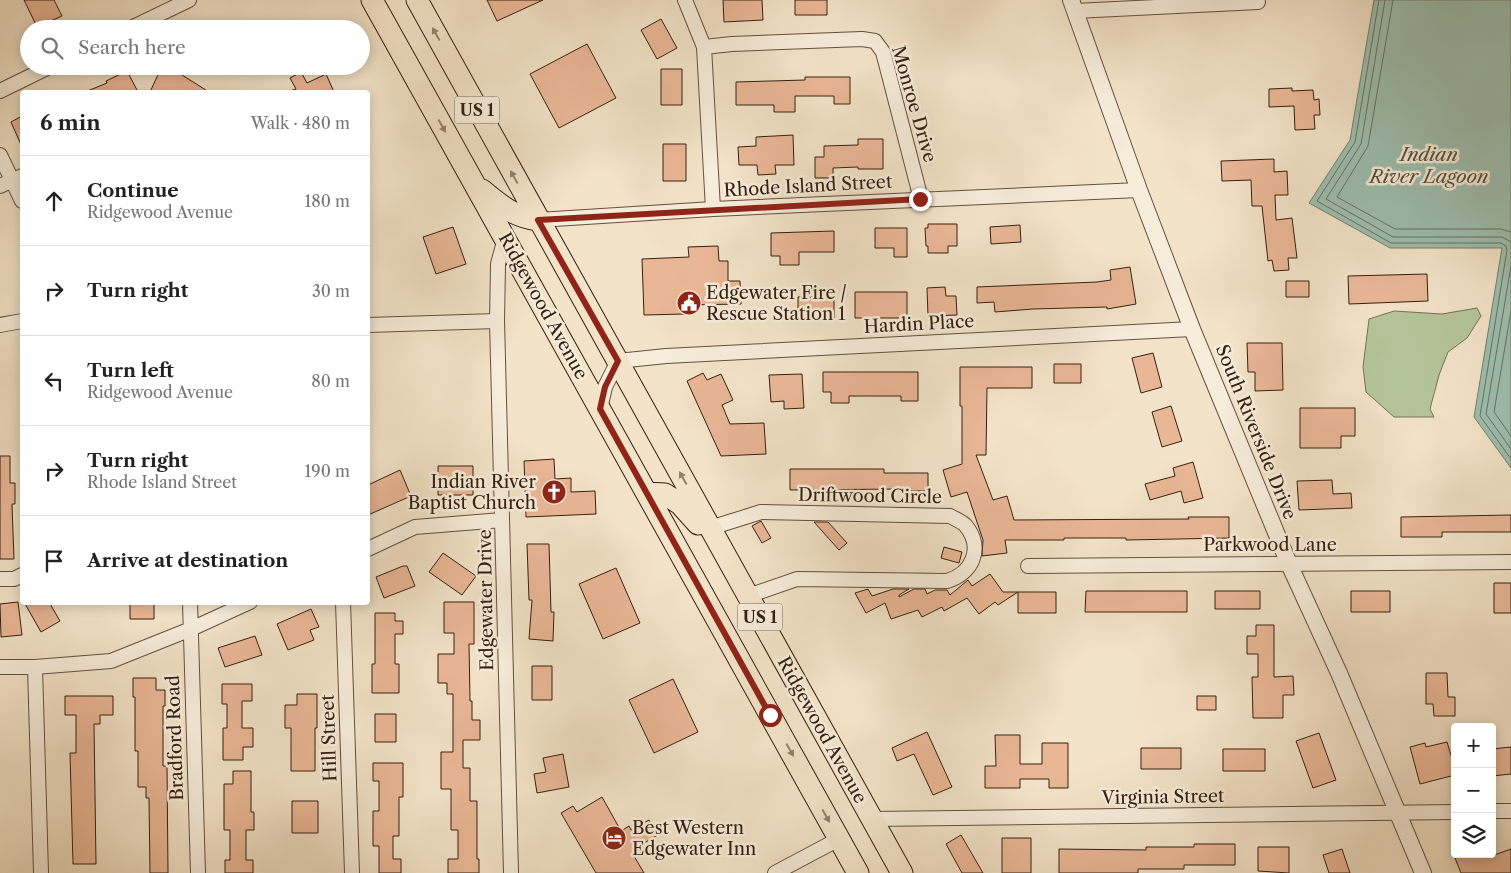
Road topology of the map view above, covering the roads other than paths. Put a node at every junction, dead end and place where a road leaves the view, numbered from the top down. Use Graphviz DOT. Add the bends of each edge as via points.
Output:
graph roads {
  1 [pos="190,0"];
  2 [pos="372,0"];
  3 [pos="417,0"];
  4 [pos="685,0"];
  5 [pos="1258,2"];
  6 [pos="1073,6"];
  7 [pos="149,20"];
  8 [pos="704,47"];
  9 [pos="33,75"];
  10 [pos="0,91"];
  11 [pos="0,155"];
  12 [pos="12,181"];
  13 [pos="475,186"];
  14 [pos="1139,190"];
  15 [pos="20,197"];
  16 [pos="920,199"];
  17 [pos="713,209"];
  18 [pos="538,220"];
  19 [pos="505,238"];
  20 [pos="497,320"];
  21 [pos="20,321"];
  22 [pos="0,325"];
  23 [pos="370,325"];
  24 [pos="1192,329"];
  25 [pos="618,361"];
  26 [pos="600,409"];
  27 [pos="647,493"];
  28 [pos="502,520"];
  29 [pos="710,528"];
  30 [pos="370,548"];
  31 [pos="724,552"];
  32 [pos="1511,562"];
  33 [pos="1289,564"];
  34 [pos="1028,566"];
  35 [pos="20,576"];
  36 [pos="0,579"];
  37 [pos="748,596"];
  38 [pos="190,605"];
  39 [pos="243,605"];
  40 [pos="343,605"];
  41 [pos="191,629"];
  42 [pos="0,667"];
  43 [pos="35,667"];
  44 [pos="1496,811"];
  45 [pos="1511,811"];
  46 [pos="1451,812"];
  47 [pos="1399,814"];
  48 [pos="872,819"];
  49 [pos="839,839"];
  50 [pos="41,873"];
  51 [pos="198,873"];
  52 [pos="352,873"];
  53 [pos="512,873"];
  54 [pos="775,873"];
  55 [pos="858,873"];
  56 [pos="902,873"];
  57 [pos="1423,873"];
  1 -- 7 [label="street"];
  2 -- 13 [label="main road, Ridgewood Avenue / US 1, one-way"];
  18 -- 3 [label="main road, Ridgewood Avenue / US 1, one-way"];
  4 -- 8 [label="street"];
  5 -- 6 [label="street"];
  6 -- 14 [label="street, South Riverside Drive"];
  8 -- 16 [label="street, Monroe Drive" via="875,41 882,52"];
  8 -- 17 [label="street"];
  9 -- 10 [label="street"];
  11 -- 12 [label="street"];
  12 -- 15 [label="street"];
  13 -- 18 [label="main road, Ridgewood Avenue / US 1" via="511,213"];
  13 -- 19 [label="main road, Ridgewood Avenue / US 1"];
  14 -- 16 [label="street, Rhode Island Street"];
  14 -- 24 [label="street, South Riverside Drive"];
  16 -- 17 [label="street, Rhode Island Street"];
  17 -- 18 [label="street, Rhode Island Street"];
  18 -- 25 [label="main road, Ridgewood Avenue / US 1"];
  19 -- 20 [label="street, Edgewater Drive" via="498,264"];
  19 -- 26 [label="main road, Ridgewood Avenue / US 1"];
  20 -- 23 [label="street"];
  20 -- 28 [label="street, Edgewater Drive"];
  21 -- 22 [label="street"];
  24 -- 25 [label="street, Hardin Place"];
  24 -- 33 [label="street, South Riverside Drive"];
  25 -- 26 [label="street" via="605,387"];
  29 -- 25 [label="main road, Ridgewood Avenue / US 1, one-way"];
  26 -- 27 [label="main road, Ridgewood Avenue / US 1"];
  27 -- 31 [label="main road" via="665,494 680,504"];
  27 -- 49 [label="main road, Ridgewood Avenue / US 1, one-way"];
  28 -- 30 [label="street" via="415,527"];
  28 -- 53 [label="street, Edgewater Drive"];
  29 -- 31 [label="main road, Ridgewood Avenue / US 1"];
  29 -- 37 [label="street, Driftwood Circle" via="761,512 950,516 966,525 975,544 973,559 967,569 947,581 797,579"];
  31 -- 37 [label="main road, Ridgewood Avenue / US 1"];
  32 -- 33 [label="street, Parkwood Lane"];
  33 -- 34 [label="street, Parkwood Lane"];
  33 -- 47 [label="street, South Riverside Drive"];
  35 -- 36 [label="street"];
  37 -- 48 [label="main road, Ridgewood Avenue / US 1"];
  38 -- 41 [label="street, Bradford Road"];
  39 -- 41 [label="street"];
  40 -- 52 [label="street, Hill Street"];
  41 -- 43 [label="street" via="111,661"];
  41 -- 51 [label="street, Bradford Road"];
  42 -- 43 [label="street"];
  43 -- 50 [label="street"];
  44 -- 45 [label="street"];
  46 -- 47 [label="street, Virginia Street"];
  47 -- 48 [label="street, Virginia Street"];
  47 -- 57 [label="street, South Riverside Drive"];
  48 -- 56 [label="main road, Ridgewood Avenue / US 1"];
  49 -- 54 [label="street"];
  49 -- 55 [label="main road, Ridgewood Avenue / US 1"];
}
